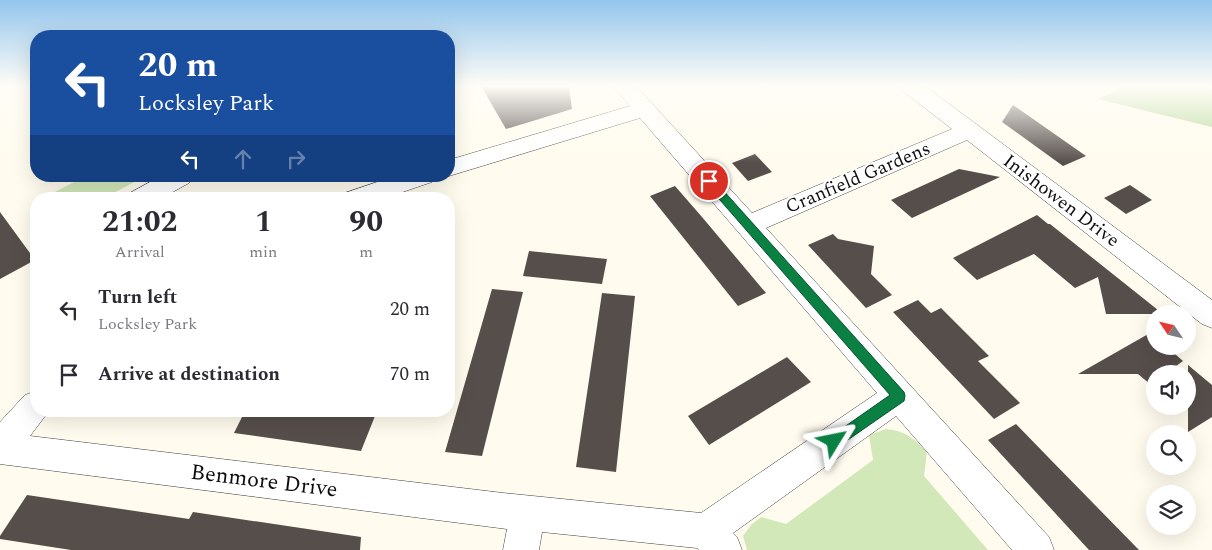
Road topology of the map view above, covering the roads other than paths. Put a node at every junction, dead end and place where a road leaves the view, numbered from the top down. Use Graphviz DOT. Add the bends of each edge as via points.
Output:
graph roads {
  1 [pos="635,112"];
  2 [pos="646,112"];
  3 [pos="943,112"];
  4 [pos="968,131"];
  5 [pos="455,166"];
  6 [pos="171,182"];
  7 [pos="405,182"];
  8 [pos="152,192"];
  9 [pos="375,192"];
  10 [pos="748,225"];
  11 [pos="1212,316"];
  12 [pos="899,396"];
  13 [pos="30,412"];
  14 [pos="0,447"];
  15 [pos="527,514"];
  16 [pos="715,541"];
  17 [pos="521,550"];
  18 [pos="1036,550"];
  1 -- 5 [label="street"];
  2 -- 10 [label="street"];
  3 -- 4 [label="street, Inishowen Drive"];
  4 -- 10 [label="street, Cranfield Gardens"];
  4 -- 11 [label="street, Inishowen Drive"];
  6 -- 8 [label="street"];
  7 -- 9 [label="street"];
  10 -- 12 [label="street"];
  12 -- 16 [label="street"];
  12 -- 18 [label="street"];
  13 -- 14 [label="street"];
  14 -- 15 [label="street, Benmore Drive"];
  15 -- 16 [label="street, Benmore Drive"];
  15 -- 17 [label="street"];
}
